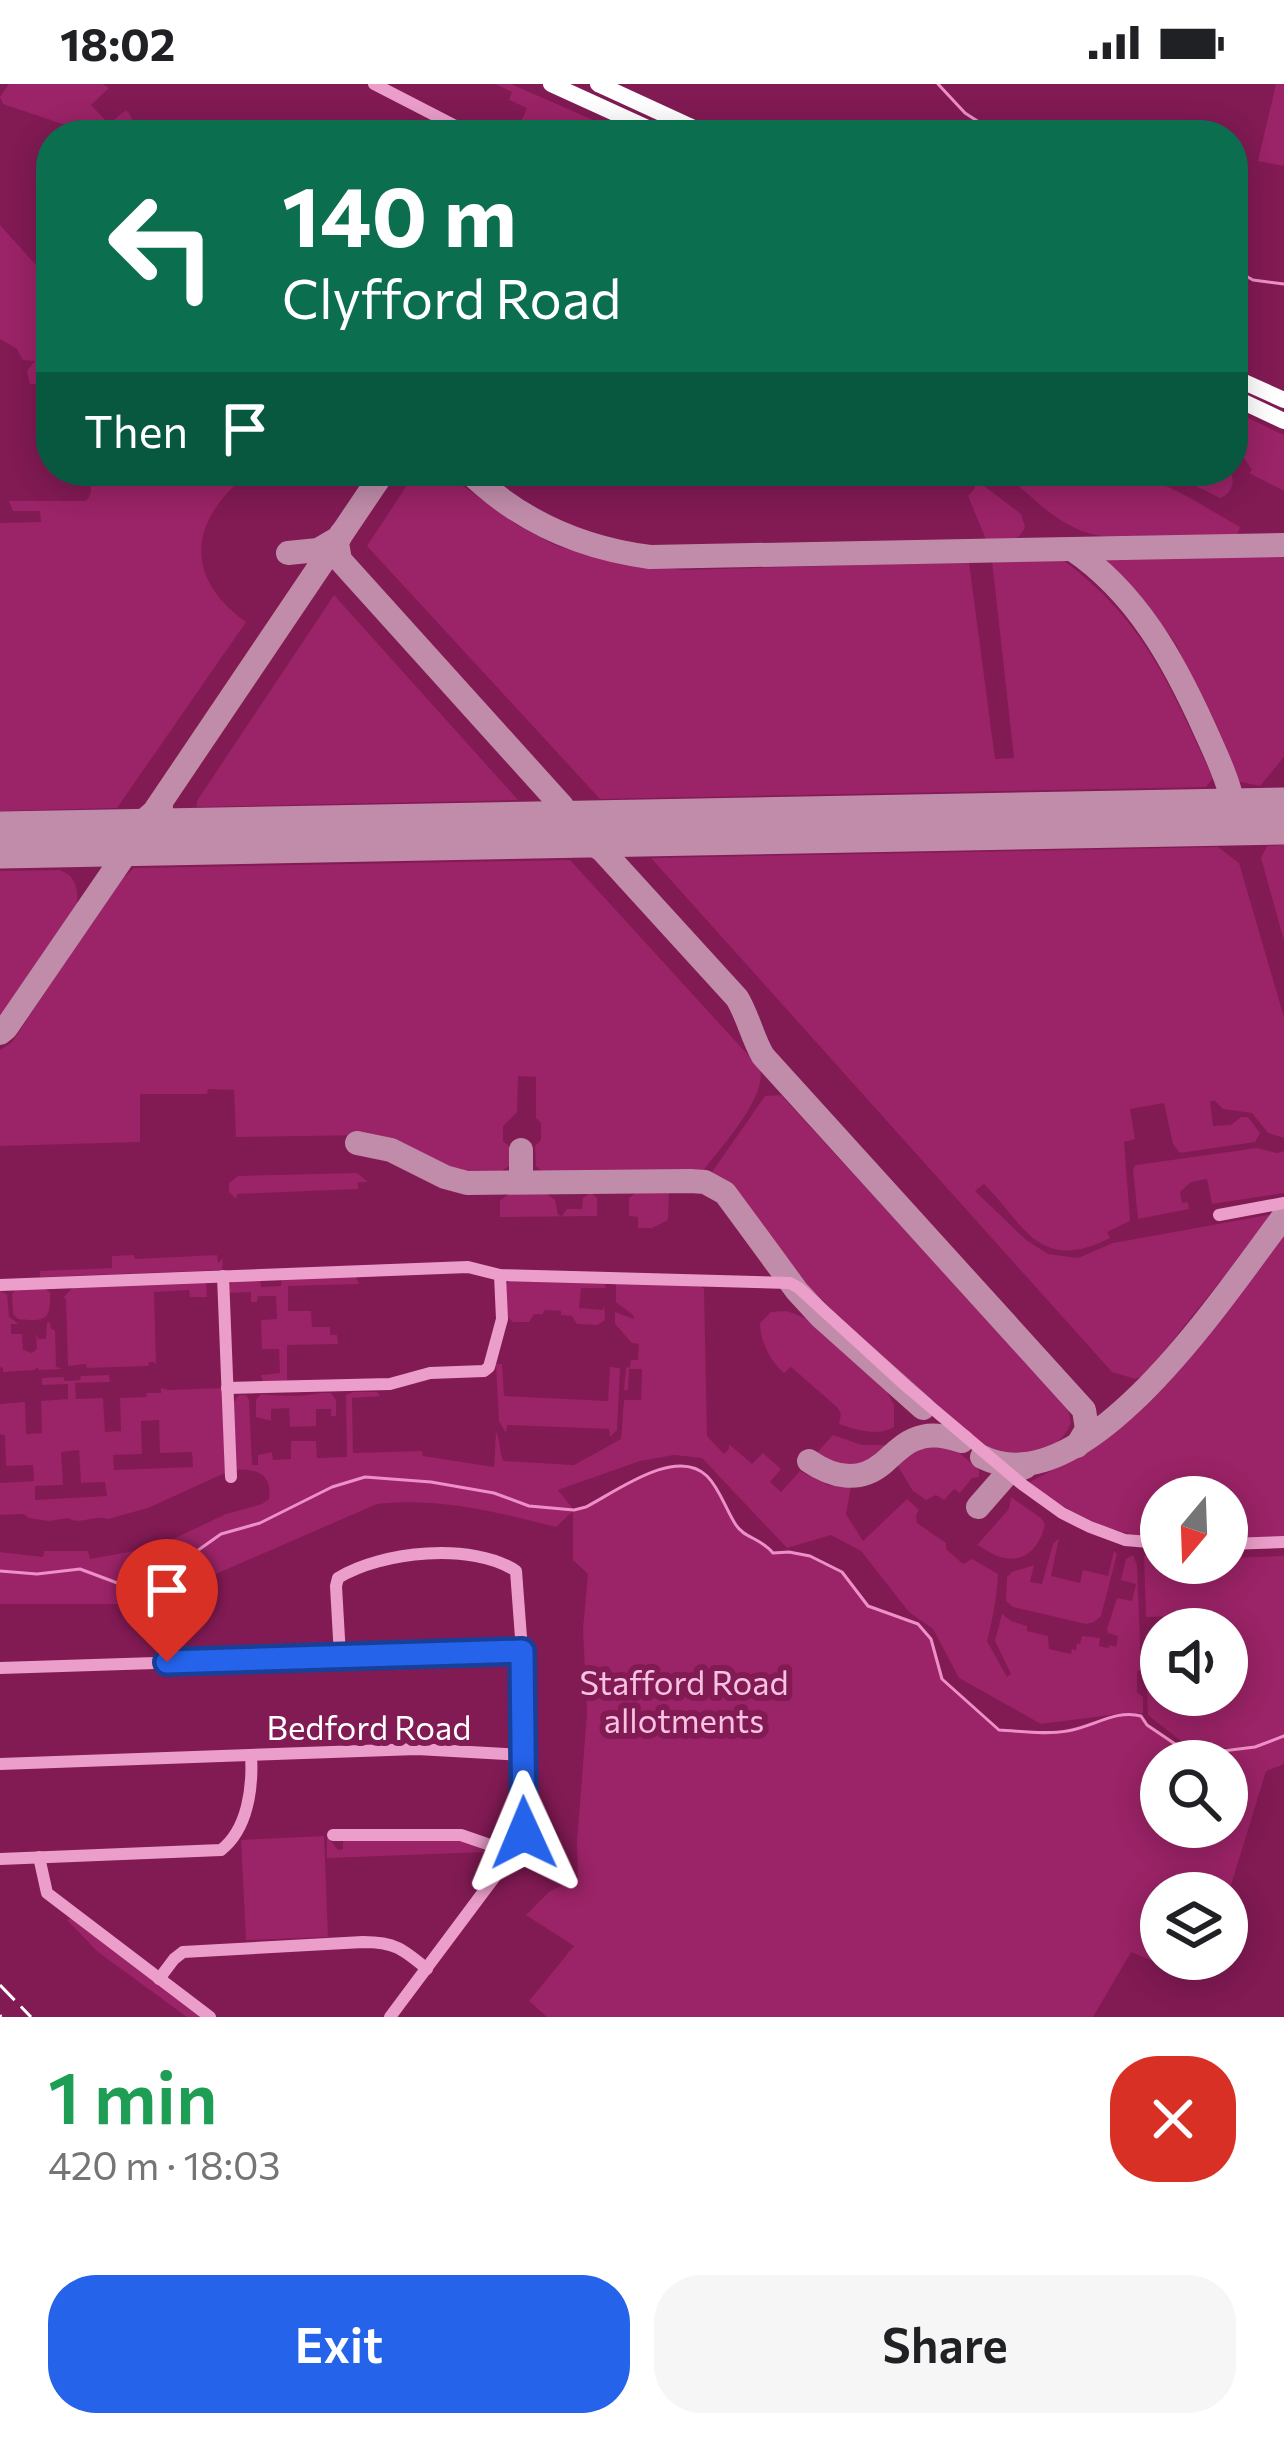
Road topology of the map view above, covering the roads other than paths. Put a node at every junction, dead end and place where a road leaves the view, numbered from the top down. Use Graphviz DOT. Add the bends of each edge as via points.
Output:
graph roads {
  1 [pos="374,84"];
  2 [pos="551,84"];
  3 [pos="598,84"];
  4 [pos="444,120"];
  5 [pos="630,120"];
  6 [pos="676,120"];
  7 [pos="1248,383"];
  8 [pos="1284,400"];
  9 [pos="1248,404"];
  10 [pos="1284,421"];
  11 [pos="1284,1203"];
  12 [pos="1219,1215"];
  13 [pos="500,1275"];
  14 [pos="223,1276"];
  15 [pos="0,1285"];
  16 [pos="227,1388"];
  17 [pos="230,1477"];
  18 [pos="1140,1541"];
  19 [pos="1284,1542"];
  20 [pos="1248,1543"];
  21 [pos="522,1651"];
  22 [pos="340,1655"];
  23 [pos="0,1668"];
  24 [pos="251,1755"];
  25 [pos="523,1755"];
  26 [pos="0,1764"];
  27 [pos="333,1835"];
  28 [pos="513,1853"];
  29 [pos="39,1857"];
  30 [pos="0,1859"];
  31 [pos="427,1969"];
  32 [pos="159,1978"];
  33 [pos="210,2017"];
  34 [pos="390,2017"];
  1 -- 4 [label="street"];
  2 -- 5 [label="highway"];
  3 -- 6 [label="highway"];
  7 -- 8 [label="highway"];
  9 -- 10 [label="highway"];
  11 -- 12 [label="street"];
  13 -- 14 [label="street" via="468,1267"];
  13 -- 16 [label="street" via="502,1319 484,1371 390,1384"];
  13 -- 18 [label="street" via="793,1284 1023,1486 1090,1527"];
  14 -- 15 [label="street"];
  14 -- 16 [label="street"];
  16 -- 17 [label="street"];
  19 -- 20 [label="street"];
  21 -- 22 [label="street"];
  21 -- 22 [label="street" via="516,1570 411,1553 338,1578"];
  21 -- 25 [label="street"];
  22 -- 23 [label="street"];
  24 -- 25 [label="street, Bedford Road"];
  24 -- 26 [label="street, Bedford Road"];
  24 -- 29 [label="street" via="251,1792 221,1850"];
  25 -- 28 [label="street" via="525,1830"];
  27 -- 28 [label="street" via="461,1835"];
  28 -- 31 [label="street"];
  29 -- 30 [label="street"];
  29 -- 32 [label="street" via="47,1892"];
  31 -- 32 [label="street" via="390,1943 363,1942 183,1952"];
  31 -- 34 [label="street"];
  32 -- 33 [label="street"];
}
